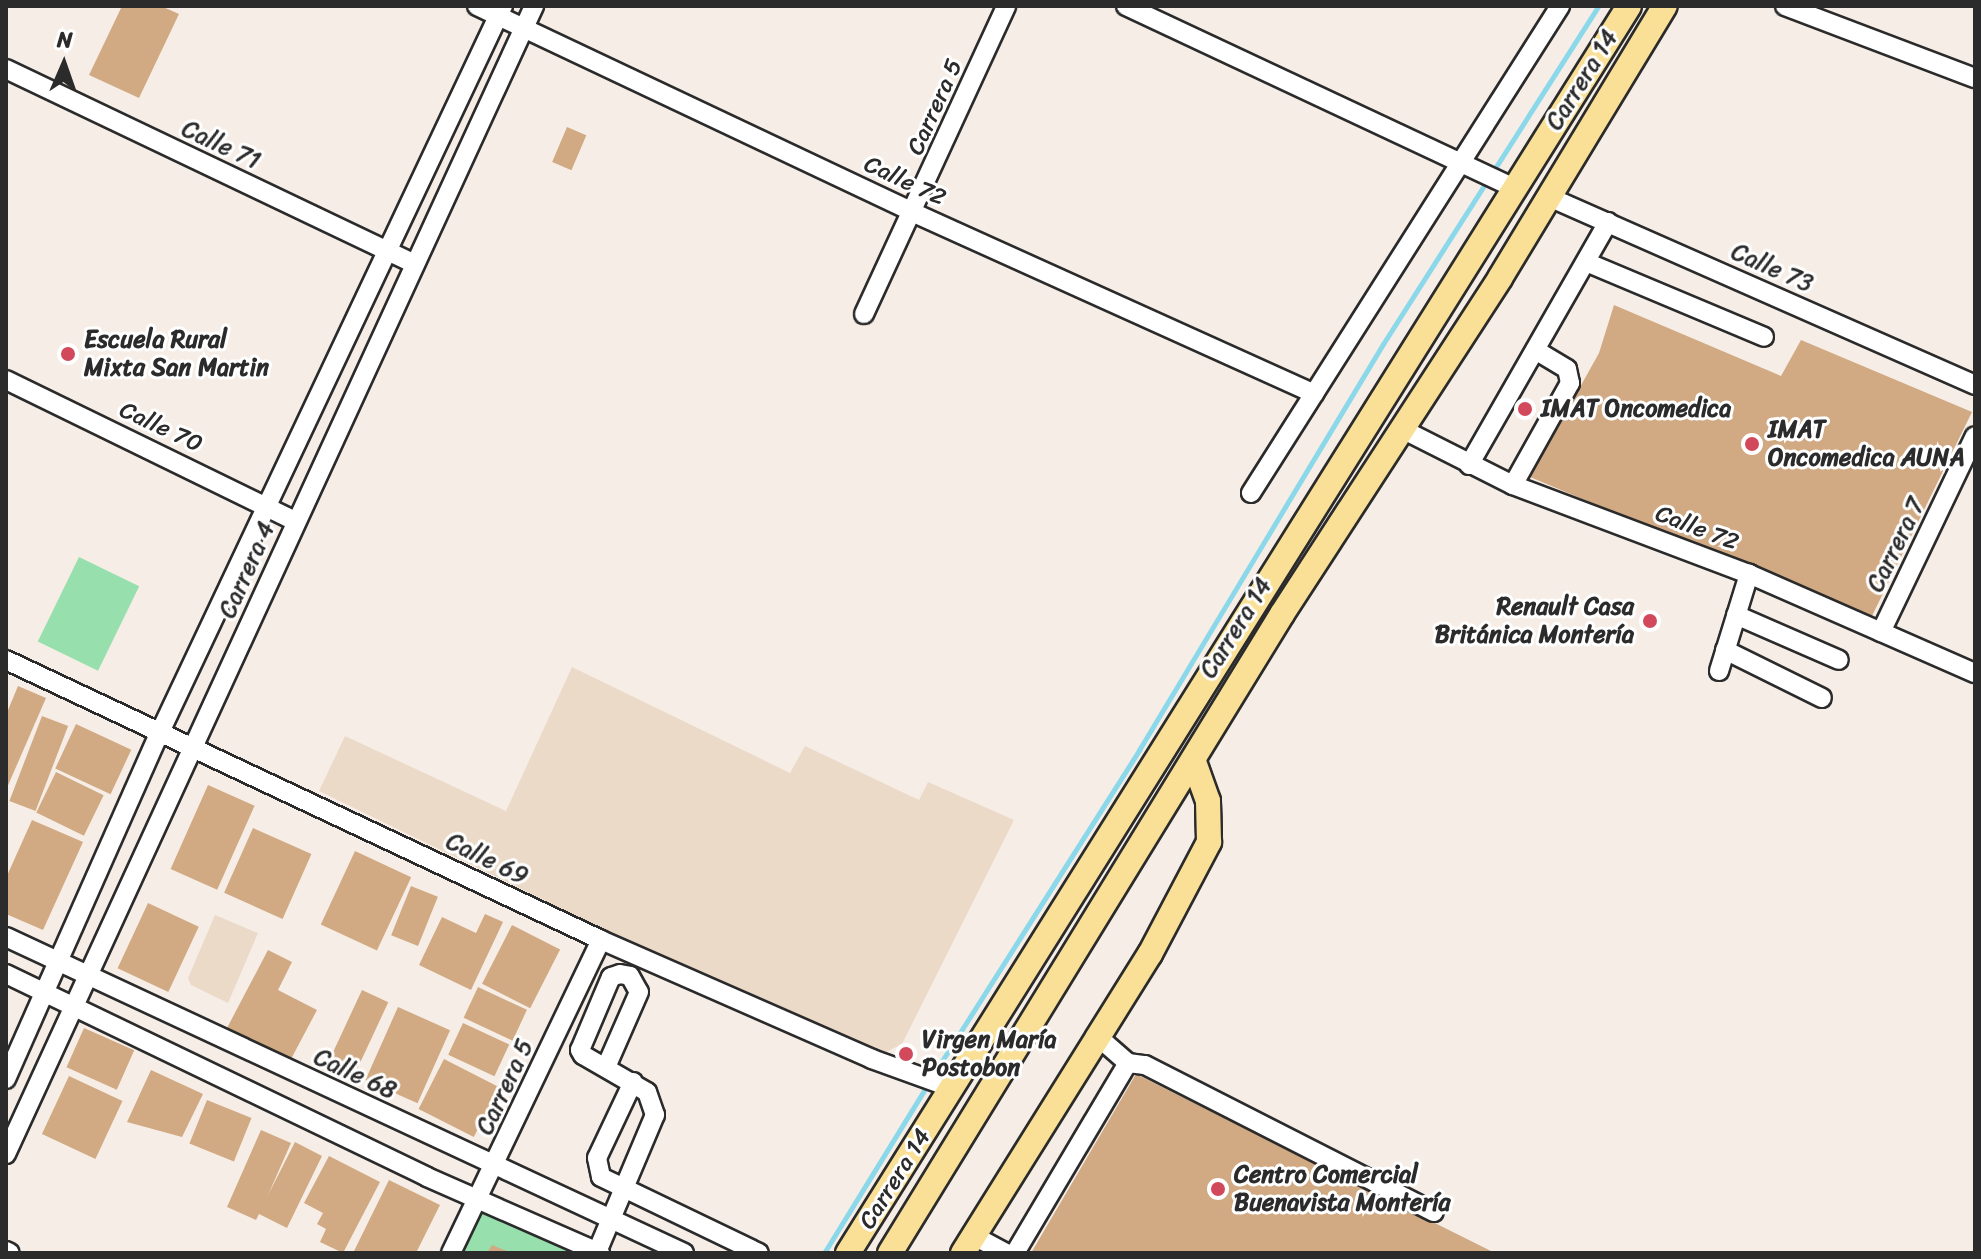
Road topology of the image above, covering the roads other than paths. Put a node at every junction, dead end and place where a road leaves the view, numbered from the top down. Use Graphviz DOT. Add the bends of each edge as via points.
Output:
graph roads {
  1 [pos="477,6"];
  2 [pos="534,6"];
  3 [pos="1006,6"];
  4 [pos="1126,6"];
  5 [pos="1560,6"];
  6 [pos="1629,6"];
  7 [pos="1665,6"];
  8 [pos="1785,6"];
  9 [pos="500,11"];
  10 [pos="524,28"];
  11 [pos="6,69"];
  12 [pos="1975,78"];
  13 [pos="446,125"];
  14 [pos="476,134"];
  15 [pos="1468,167"];
  16 [pos="1508,186"];
  17 [pos="1549,197"];
  18 [pos="914,213"];
  19 [pos="1608,222"];
  20 [pos="387,250"];
  21 [pos="1586,262"];
  22 [pos="415,264"];
  23 [pos="864,314"];
  24 [pos="1764,337"];
  25 [pos="1535,350"];
  26 [pos="6,380"];
  27 [pos="1975,385"];
  28 [pos="1314,394"];
  29 [pos="1402,429"];
  30 [pos="1975,436"];
  31 [pos="1469,465"];
  32 [pos="1513,485"];
  33 [pos="1251,493"];
  34 [pos="269,505"];
  35 [pos="295,521"];
  36 [pos="1749,574"];
  37 [pos="1736,615"];
  38 [pos="1881,632"];
  39 [pos="1725,650"];
  40 [pos="6,660"];
  41 [pos="1839,660"];
  42 [pos="1719,671"];
  43 [pos="1975,673"];
  44 [pos="1822,698"];
  45 [pos="161,730"];
  46 [pos="195,745"];
  47 [pos="1194,762"];
  48 [pos="6,937"];
  49 [pos="601,940"];
  50 [pos="56,961"];
  51 [pos="6,974"];
  52 [pos="86,975"];
  53 [pos="45,993"];
  54 [pos="72,1005"];
  55 [pos="1097,1036"];
  56 [pos="1128,1063"];
  57 [pos="606,1067"];
  58 [pos="6,1079"];
  59 [pos="633,1082"];
  60 [pos="943,1084"];
  61 [pos="6,1154"];
  62 [pos="494,1166"];
  63 [pos="623,1189"];
  64 [pos="477,1200"];
  65 [pos="1434,1212"];
  66 [pos="610,1220"];
  67 [pos="969,1244"];
  68 [pos="599,1252"];
  69 [pos="451,1253"];
  70 [pos="684,1253"];
  71 [pos="759,1253"];
  72 [pos="848,1253"];
  73 [pos="890,1253"];
  74 [pos="1006,1253"];
  75 [pos="1015,1253"];
  1 -- 9 [label="street, Calle 72"];
  2 -- 10 [label="street, Carrera 4"];
  3 -- 18 [label="street, Carrera 5"];
  4 -- 15 [label="street"];
  5 -- 15 [label="street"];
  6 -- 16 [label="main road, Carrera 14"];
  7 -- 17 [label="main road, Carrera 14"];
  8 -- 12 [label="street"];
  9 -- 10 [label="street, Calle 72"];
  9 -- 13 [label="street, Carrera 4"];
  10 -- 14 [label="street, Carrera 4"];
  10 -- 18 [label="street, Calle 72"];
  11 -- 20 [label="street, Calle 71"];
  13 -- 14 [label="street"];
  13 -- 20 [label="street, Carrera 4"];
  14 -- 22 [label="street, Carrera 4"];
  15 -- 16 [label="street"];
  15 -- 28 [label="street"];
  16 -- 60 [label="main road, Carrera 14"];
  17 -- 19 [label="street, Calle 73"];
  17 -- 29 [label="main road, Carrera 14"];
  18 -- 23 [label="street, Carrera 5"];
  18 -- 28 [label="street, Calle 72"];
  19 -- 21 [label="street"];
  19 -- 27 [label="street, Calle 73"];
  20 -- 22 [label="street, Calle 71"];
  20 -- 34 [label="street, Carrera 4"];
  21 -- 24 [label="street"];
  21 -- 25 [label="street"];
  22 -- 35 [label="street, Carrera 4"];
  25 -- 31 [label="street"];
  25 -- 32 [label="street" via="1567,369 1570,383"];
  26 -- 34 [label="street, Calle 70"];
  28 -- 33 [label="street"];
  29 -- 31 [label="street, Calle 72"];
  29 -- 47 [label="main road, Carrera 14"];
  30 -- 38 [label="street, Carrera 7"];
  31 -- 32 [label="street, Calle 72"];
  32 -- 36 [label="street, Calle 72"];
  34 -- 35 [label="street, Calle 70"];
  34 -- 45 [label="street, Carrera 4"];
  35 -- 46 [label="street, Carrera 4"];
  36 -- 37 [label="street"];
  36 -- 38 [label="street, Calle 72"];
  37 -- 39 [label="street"];
  37 -- 41 [label="street"];
  38 -- 43 [label="street, Calle 72"];
  39 -- 42 [label="street"];
  39 -- 44 [label="street"];
  40 -- 45 [label="street, Calle 69"];
  45 -- 46 [label="street, Calle 69"];
  45 -- 50 [label="street, Carrera 4"];
  46 -- 49 [label="street, Calle 69"];
  46 -- 52 [label="street, Carrera 4"];
  47 -- 55 [label="main road" via="1208,801 1209,842 1150,954"];
  47 -- 73 [label="main road, Carrera 14"];
  48 -- 50 [label="street, Calle 68"];
  49 -- 60 [label="street, Calle 69"];
  49 -- 62 [label="street, Carrera 5"];
  50 -- 52 [label="street, Calle 68"];
  50 -- 53 [label="street, Carrera 4"];
  51 -- 53 [label="street"];
  52 -- 54 [label="street, Carrera 4"];
  52 -- 62 [label="street, Calle 68"];
  53 -- 54 [label="street"];
  53 -- 58 [label="street, Carrera 4"];
  54 -- 61 [label="street, Carrera 4"];
  54 -- 64 [label="street"];
  55 -- 56 [label="street"];
  55 -- 67 [label="main road"];
  56 -- 65 [label="street" via="1145,1065"];
  56 -- 75 [label="street"];
  57 -- 57 [label="street" via="583,1055 579,1043 611,977 630,976 639,992"];
  57 -- 59 [label="street"];
  59 -- 63 [label="street" via="653,1100 655,1115"];
  59 -- 63 [label="street" via="596,1168 601,1177"];
  60 -- 72 [label="main road, Carrera 14"];
  62 -- 64 [label="street, Carrera 5"];
  62 -- 66 [label="street, Calle 68"];
  63 -- 66 [label="street"];
  63 -- 71 [label="street"];
  64 -- 68 [label="street"];
  64 -- 69 [label="street, Carrera 5"];
  66 -- 68 [label="street"];
  66 -- 70 [label="street, Calle 68"];
  67 -- 74 [label="street"];
}
